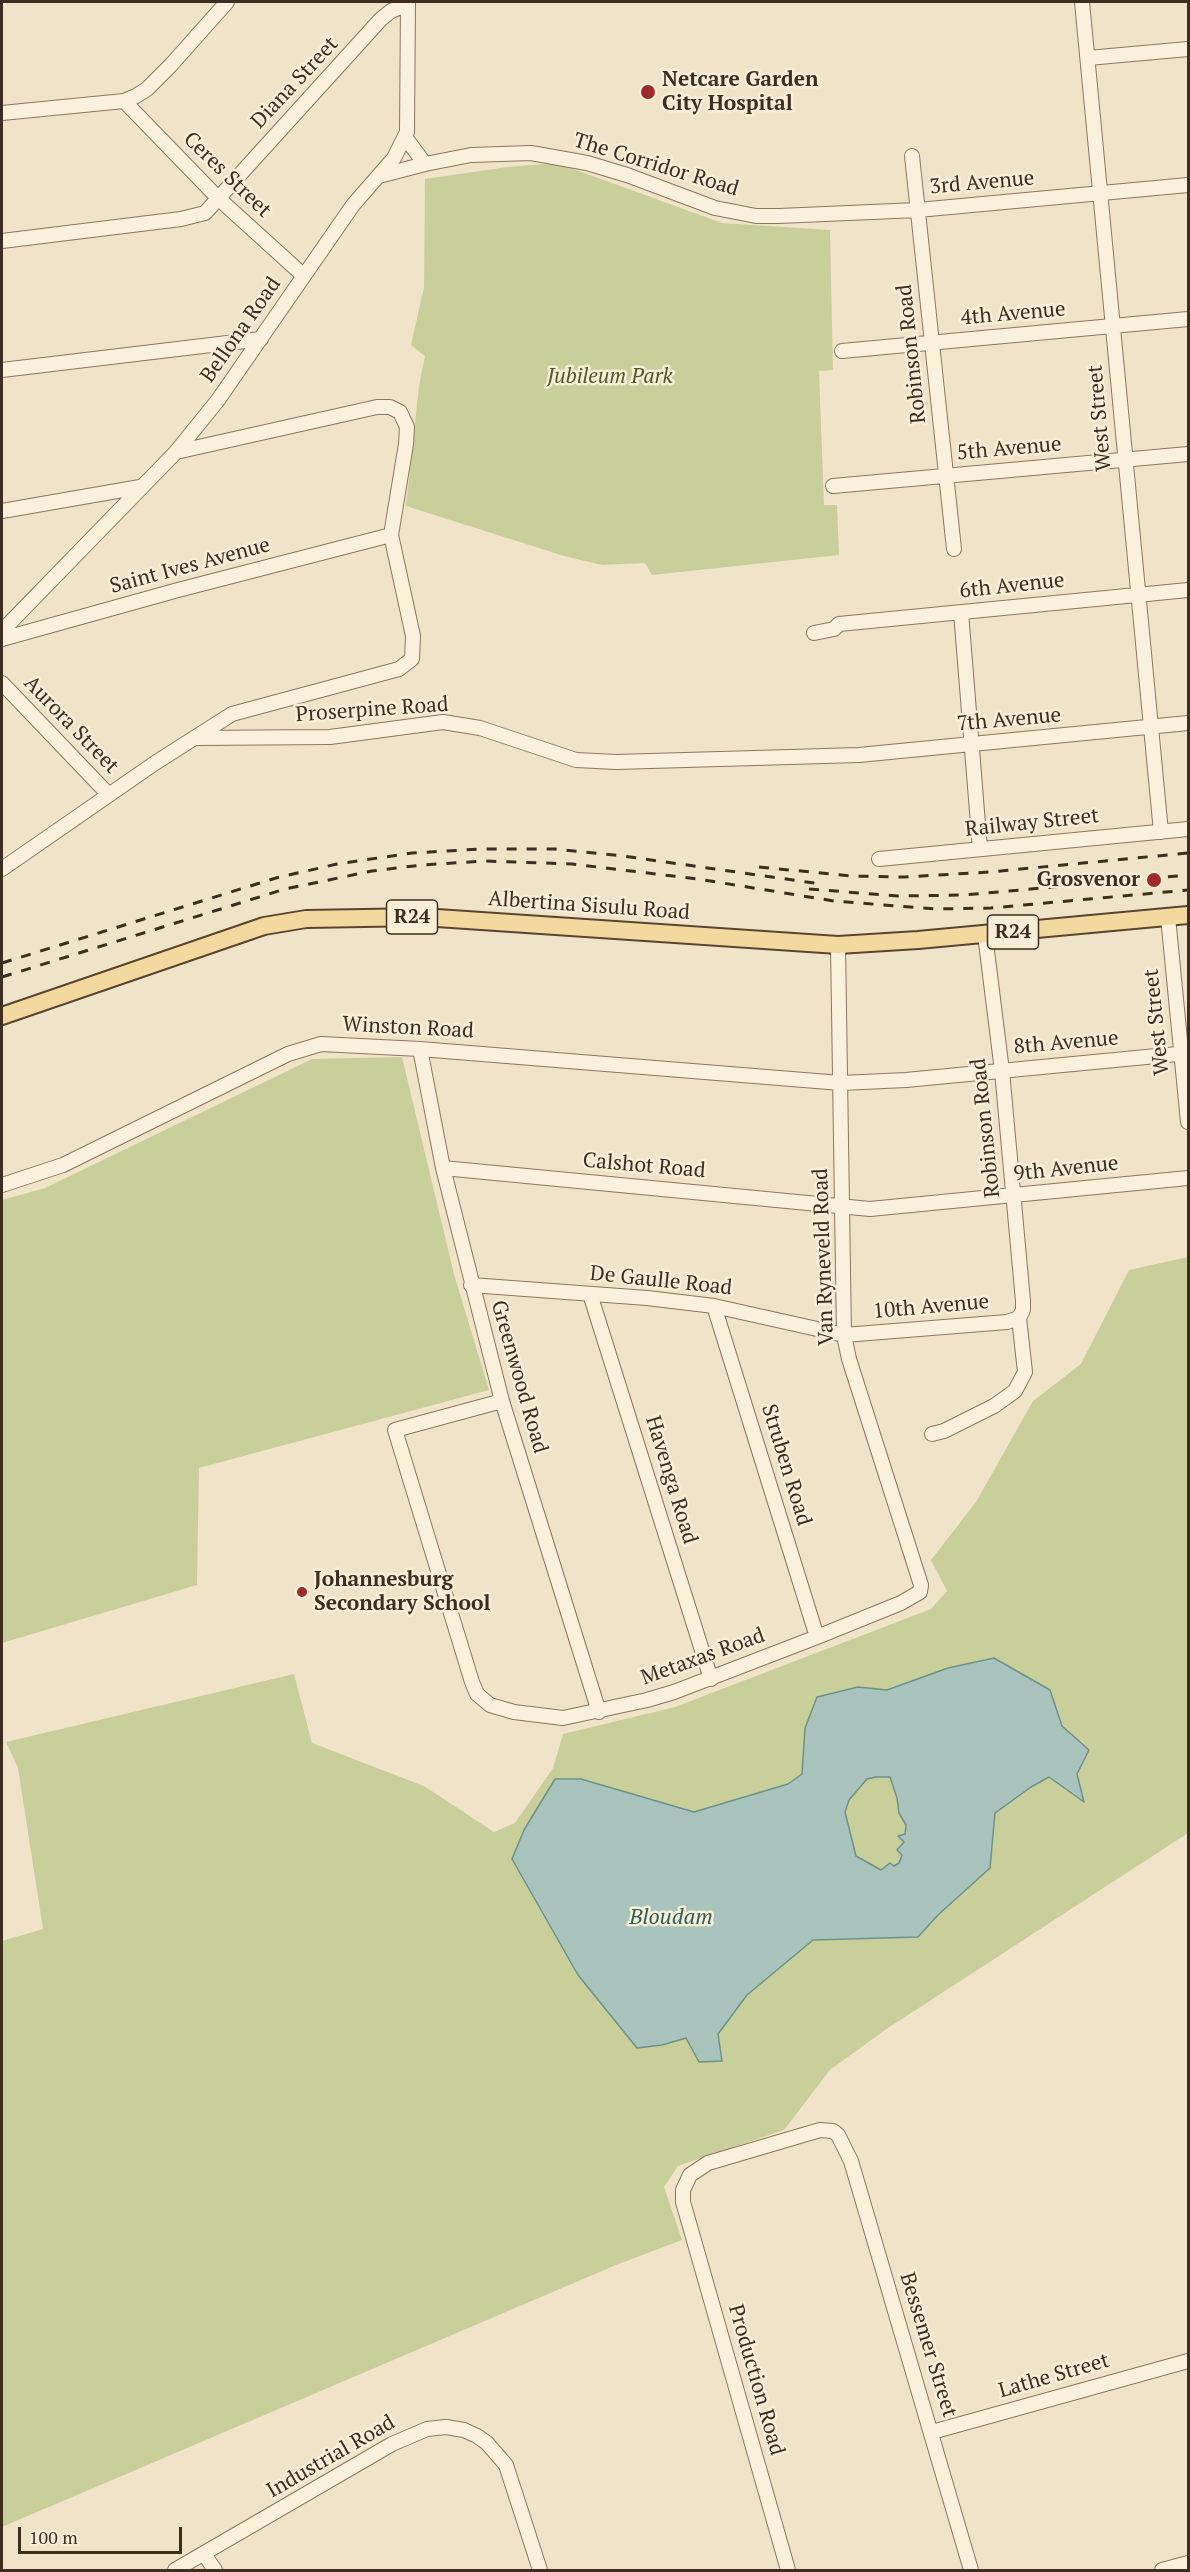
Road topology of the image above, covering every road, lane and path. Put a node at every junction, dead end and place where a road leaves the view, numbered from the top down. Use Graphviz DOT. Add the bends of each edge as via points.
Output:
graph roads {
  1 [pos="227,2"];
  2 [pos="1082,2"];
  3 [pos="408,3"];
  4 [pos="1188,49"];
  5 [pos="1088,58"];
  6 [pos="124,100"];
  7 [pos="2,113"];
  8 [pos="405,137"];
  9 [pos="912,156"];
  10 [pos="425,164"];
  11 [pos="379,176"];
  12 [pos="1188,185"];
  13 [pos="1100,193"];
  14 [pos="218,198"];
  15 [pos="918,210"];
  16 [pos="779,216"];
  17 [pos="2,241"];
  18 [pos="304,276"];
  19 [pos="1188,319"];
  20 [pos="1113,326"];
  21 [pos="261,339"];
  22 [pos="932,343"];
  23 [pos="842,351"];
  24 [pos="2,370"];
  25 [pos="176,452"];
  26 [pos="1188,454"];
  27 [pos="1125,460"];
  28 [pos="946,476"];
  29 [pos="833,486"];
  30 [pos="140,487"];
  31 [pos="2,511"];
  32 [pos="391,535"];
  33 [pos="954,549"];
  34 [pos="1188,590"];
  35 [pos="1138,595"];
  36 [pos="961,612"];
  37 [pos="2,631"];
  38 [pos="814,633"];
  39 [pos="2,639"];
  40 [pos="2,683"];
  41 [pos="1188,723"];
  42 [pos="1151,727"];
  43 [pos="195,738"];
  44 [pos="971,745"];
  45 [pos="834,756"];
  46 [pos="109,795"];
  47 [pos="1188,829"];
  48 [pos="1161,831"];
  49 [pos="980,849"];
  50 [pos="879,859"];
  51 [pos="2,869"];
  52 [pos="1188,915"];
  53 [pos="1168,917"];
  54 [pos="985,934"];
  55 [pos="838,945"];
  56 [pos="2,1016"];
  57 [pos="420,1049"];
  58 [pos="1185,1053"];
  59 [pos="1002,1071"];
  60 [pos="841,1083"];
  61 [pos="1188,1122"];
  62 [pos="443,1168"];
  63 [pos="1188,1178"];
  64 [pos="2,1185"];
  65 [pos="1013,1195"];
  66 [pos="841,1205"];
  67 [pos="471,1285"];
  68 [pos="590,1294"];
  69 [pos="714,1306"];
  70 [pos="1020,1318"];
  71 [pos="844,1335"];
  72 [pos="501,1401"];
  73 [pos="932,1434"];
  74 [pos="920,1592"];
  75 [pos="817,1638"];
  76 [pos="711,1679"];
  77 [pos="599,1712"];
  78 [pos="838,2134"];
  79 [pos="1188,2361"];
  80 [pos="932,2432"];
  81 [pos="204,2554"];
  82 [pos="1188,2563"];
  83 [pos="175,2571"];
  84 [pos="215,2571"];
  85 [pos="540,2571"];
  86 [pos="788,2571"];
  87 [pos="971,2571"];
  88 [pos="1162,2571"];
  1 -- 6 [label="street" via="147,89"];
  2 -- 5 [label="street, West Street"];
  3 -- 8 [label="street, Bellona Road"];
  3 -- 14 [label="street, Diana Street" via="381,20"];
  4 -- 5 [label="street"];
  5 -- 13 [label="street, West Street"];
  6 -- 7 [label="street"];
  6 -- 14 [label="street, Ceres Street"];
  8 -- 10 [label="street"];
  8 -- 11 [label="street, Bellona Road"];
  9 -- 15 [label="street, Robinson Road"];
  10 -- 11 [label="street, The Corridor Road"];
  10 -- 16 [label="street, The Corridor Road" via="471,155 531,153 561,157 627,175 715,208"];
  11 -- 18 [label="street, Bellona Road" via="353,205"];
  12 -- 13 [label="street, 3rd Avenue"];
  13 -- 15 [label="street, 3rd Avenue"];
  13 -- 20 [label="street, West Street"];
  14 -- 17 [label="street, Diana Street" via="211,209 195,217"];
  14 -- 18 [label="street, Ceres Street"];
  15 -- 16 [label="street, 3rd Avenue"];
  15 -- 22 [label="street, Robinson Road"];
  18 -- 21 [label="street, Bellona Road"];
  19 -- 20 [label="street, 4th Avenue"];
  20 -- 22 [label="street, 4th Avenue"];
  20 -- 27 [label="street, West Street"];
  21 -- 24 [label="street"];
  21 -- 25 [label="street, Bellona Road"];
  22 -- 23 [label="street, 4th Avenue"];
  22 -- 28 [label="street, Robinson Road"];
  25 -- 30 [label="street, Bellona Road"];
  25 -- 32 [label="street" via="390,407 404,417 407,427"];
  26 -- 27 [label="street, 5th Avenue"];
  27 -- 28 [label="street, 5th Avenue"];
  27 -- 35 [label="street, West Street"];
  28 -- 29 [label="street, 5th Avenue"];
  28 -- 33 [label="street, Robinson Road"];
  30 -- 31 [label="street"];
  30 -- 37 [label="street, Bellona Road"];
  32 -- 39 [label="street, Saint Ives Avenue"];
  32 -- 43 [label="street, Proserpine Road" via="413,636 412,659 399,669 231,714"];
  34 -- 35 [label="street, 6th Avenue"];
  35 -- 36 [label="street, 6th Avenue"];
  35 -- 42 [label="street, West Street"];
  36 -- 38 [label="street, 6th Avenue" via="839,624"];
  36 -- 44 [label="street"];
  40 -- 46 [label="street, Aurora Street"];
  41 -- 42 [label="street, 7th Avenue"];
  42 -- 44 [label="street, 7th Avenue"];
  42 -- 48 [label="street, West Street"];
  43 -- 45 [label="street, Proserpine Road" via="330,737 442,722 480,728 590,762"];
  43 -- 46 [label="street, Proserpine Road"];
  44 -- 45 [label="street, 7th Avenue"];
  44 -- 49 [label="street"];
  46 -- 51 [label="street, Proserpine Road"];
  47 -- 48 [label="street, Railway Street"];
  48 -- 49 [label="street, Railway Street"];
  49 -- 50 [label="street, Railway Street"];
  52 -- 53 [label="main road, Albertina Sisulu Road / R24"];
  53 -- 54 [label="main road, Albertina Sisulu Road / R24"];
  53 -- 58 [label="street, West Street"];
  54 -- 55 [label="main road, Albertina Sisulu Road / R24"];
  54 -- 59 [label="street, Robinson Road"];
  55 -- 56 [label="main road, Albertina Sisulu Road / R24" via="422,917 299,919 234,935"];
  55 -- 60 [label="street, Van Ryneveld Road"];
  57 -- 60 [label="street, Winston Road"];
  57 -- 62 [label="street, Greenwood Road"];
  57 -- 64 [label="street, Winston Road" via="321,1044 302,1048 63,1165"];
  58 -- 59 [label="street, 8th Avenue"];
  58 -- 61 [label="street, West Street"];
  59 -- 60 [label="street, 8th Avenue"];
  59 -- 65 [label="street, Robinson Road"];
  60 -- 66 [label="street, Van Ryneveld Road"];
  62 -- 66 [label="street, Calshot Road"];
  62 -- 67 [label="street, Greenwood Road"];
  63 -- 65 [label="street, 9th Avenue"];
  65 -- 66 [label="street, 9th Avenue" via="870,1209"];
  65 -- 70 [label="street, Robinson Road" via="1023,1301"];
  66 -- 71 [label="street, Van Ryneveld Road"];
  67 -- 68 [label="street, De Gaulle Road"];
  67 -- 72 [label="street, Greenwood Road"];
  68 -- 69 [label="street, De Gaulle Road"];
  68 -- 76 [label="street, Havenga Road"];
  69 -- 71 [label="street, De Gaulle Road"];
  69 -- 75 [label="street, Struben Road"];
  70 -- 71 [label="street, 10th Avenue"];
  70 -- 73 [label="street, Robinson Road" via="1025,1372 1015,1391 994,1406"];
  71 -- 74 [label="street, Van Ryneveld Road"];
  72 -- 77 [label="street, Greenwood Road"];
  72 -- 77 [label="street, Metaxas Road" via="395,1430 472,1682 477,1694 490,1705 514,1712 563,1718"];
  74 -- 75 [label="street, Metaxas Road" via="901,1604"];
  75 -- 76 [label="street, Metaxas Road"];
  76 -- 77 [label="street, Metaxas Road"];
  78 -- 80 [label="street, Bessemer Street" via="851,2161"];
  78 -- 86 [label="street, Production Road" via="820,2130 708,2163 685,2182 683,2202"];
  79 -- 80 [label="street, Lathe Street"];
  80 -- 87 [label="street, Bessemer Street"];
  81 -- 83 [label="street, Industrial Road"];
  81 -- 84 [label="street"];
  81 -- 85 [label="street, Industrial Road" via="392,2444 427,2429 446,2427 477,2436 502,2460 512,2478"];
  82 -- 88 [label="street"];
}
